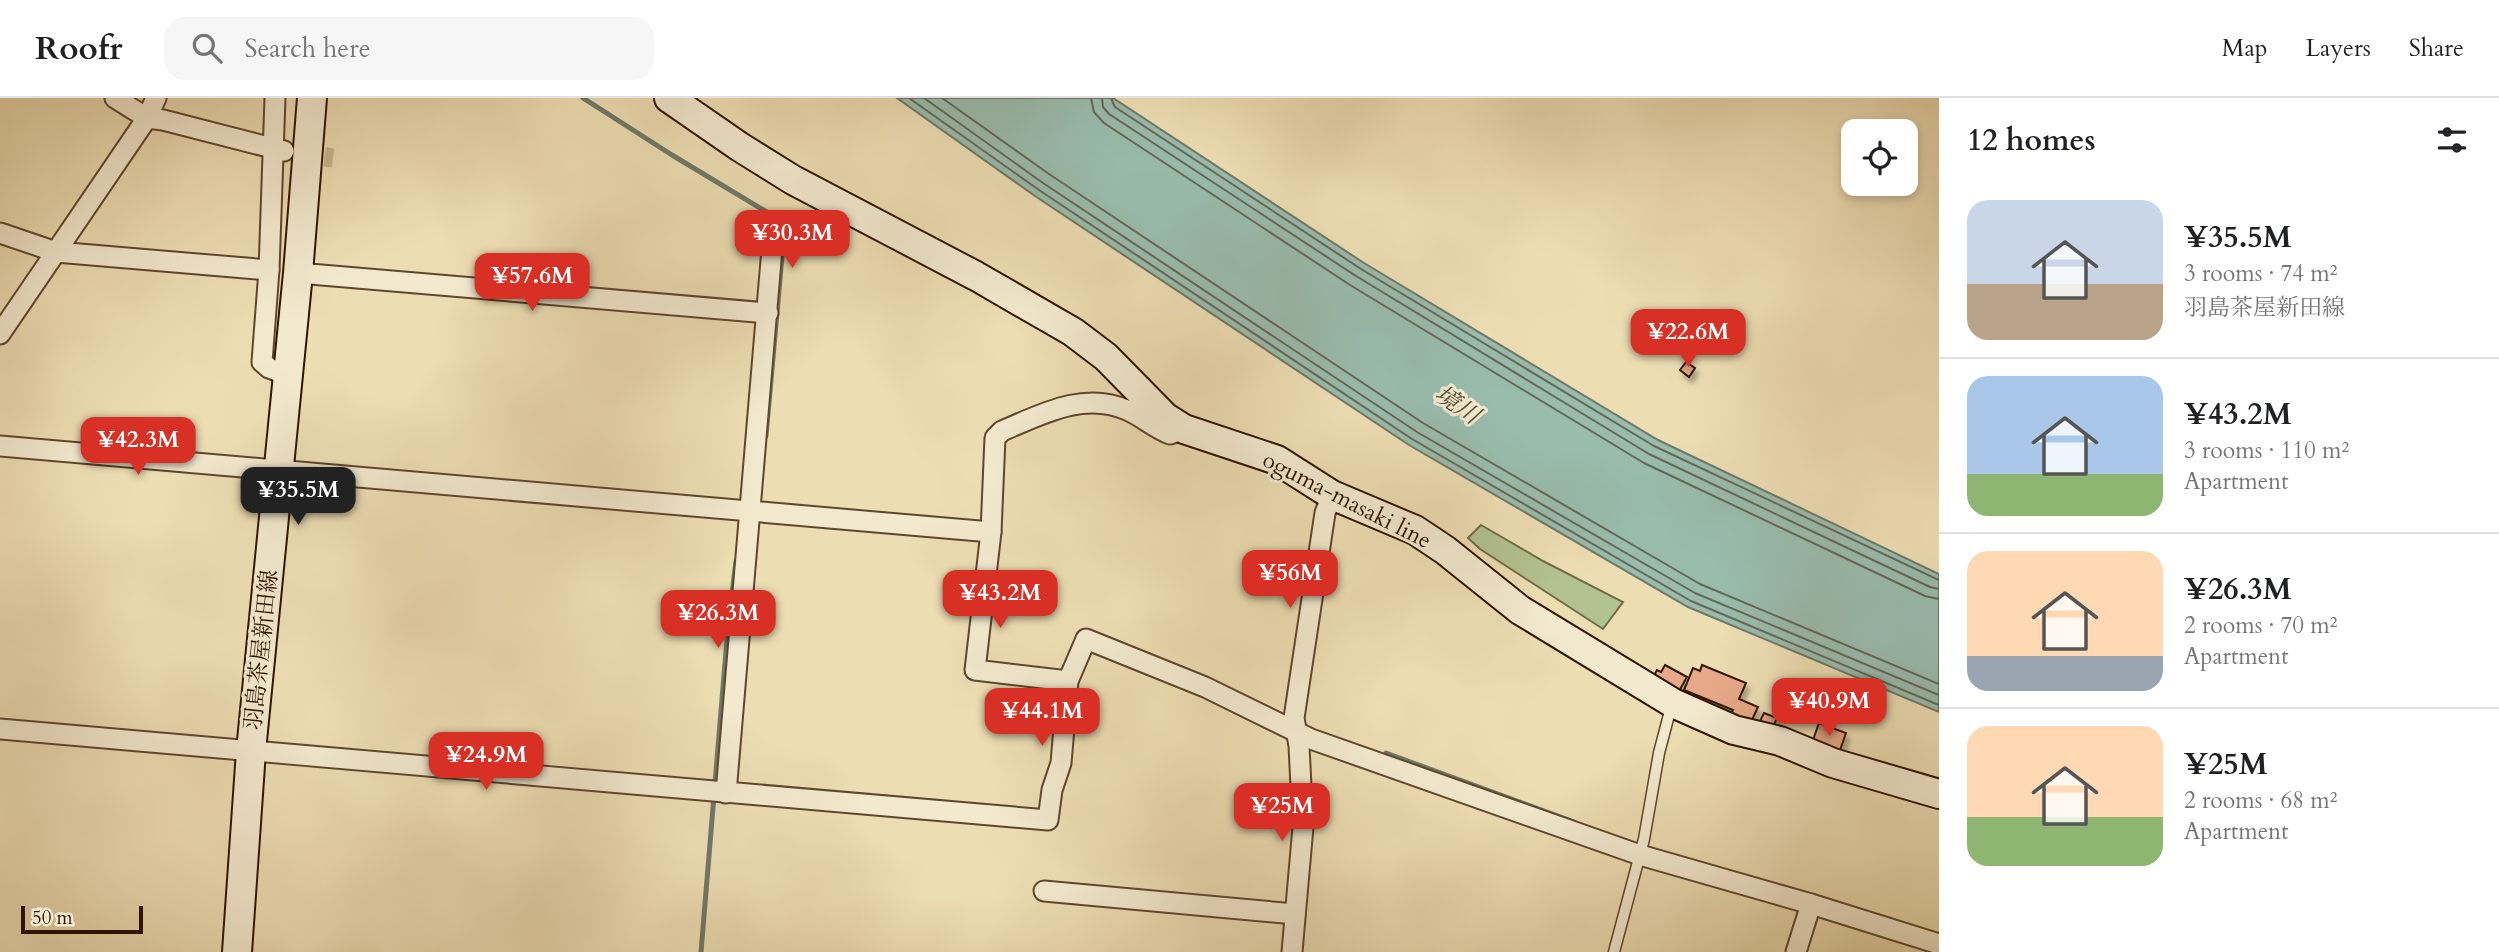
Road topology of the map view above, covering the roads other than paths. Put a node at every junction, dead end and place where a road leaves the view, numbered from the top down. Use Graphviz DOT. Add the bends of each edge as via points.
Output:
graph roads {
  1 [pos="115,98"];
  2 [pos="156,98"];
  3 [pos="275,98"];
  4 [pos="312,98"];
  5 [pos="669,98"];
  6 [pos="147,118"];
  7 [pos="279,151"];
  8 [pos="775,225"];
  9 [pos="0,233"];
  10 [pos="56,252"];
  11 [pos="269,270"];
  12 [pos="298,273"];
  13 [pos="768,313"];
  14 [pos="0,334"];
  15 [pos="287,374"];
  16 [pos="1184,429"];
  17 [pos="0,446"];
  18 [pos="279,469"];
  19 [pos="1332,495"];
  20 [pos="750,510"];
  21 [pos="991,532"];
  22 [pos="1069,681"];
  23 [pos="1673,703"];
  24 [pos="0,729"];
  25 [pos="1295,731"];
  26 [pos="251,751"];
  27 [pos="726,793"];
  28 [pos="1939,794"];
  29 [pos="1640,855"];
  30 [pos="1044,891"];
  31 [pos="1811,904"];
  32 [pos="1296,914"];
  33 [pos="1939,944"];
  34 [pos="237,952"];
  35 [pos="1292,952"];
  36 [pos="1614,952"];
  37 [pos="1797,952"];
  1 -- 6 [label="street"];
  2 -- 6 [label="street"];
  3 -- 7 [label="street"];
  4 -- 12 [label="main road, 羽島茶屋新田線"];
  5 -- 16 [label="main road, oguma-masaki line" via="793,180 1073,332"];
  6 -- 7 [label="street"];
  6 -- 10 [label="street"];
  7 -- 11 [label="street"];
  8 -- 13 [label="street"];
  9 -- 10 [label="street"];
  10 -- 11 [label="street"];
  10 -- 14 [label="street"];
  11 -- 15 [label="street" via="262,362"];
  12 -- 13 [label="street"];
  12 -- 15 [label="main road, 羽島茶屋新田線"];
  13 -- 20 [label="street"];
  15 -- 18 [label="main road, 羽島茶屋新田線"];
  16 -- 19 [label="main road, oguma-masaki line" via="1277,460"];
  16 -- 21 [label="street" via="1170,434 1136,414 1102,402 1071,403 1002,431 995,438"];
  17 -- 18 [label="street"];
  18 -- 20 [label="street"];
  18 -- 26 [label="main road, 羽島茶屋新田線"];
  19 -- 23 [label="main road, oguma-masaki line" via="1415,530 1520,610"];
  19 -- 25 [label="street" via="1325,513"];
  20 -- 21 [label="street"];
  20 -- 27 [label="street"];
  21 -- 22 [label="street" via="975,670"];
  22 -- 25 [label="street" via="1086,639 1205,687"];
  22 -- 27 [label="street" via="1061,763 1048,820"];
  23 -- 28 [label="main road, oguma-masaki line" via="1734,730"];
  23 -- 29 [label="lane"];
  24 -- 26 [label="street"];
  25 -- 29 [label="street"];
  25 -- 32 [label="street" via="1303,827"];
  26 -- 27 [label="street"];
  26 -- 34 [label="main road, 羽島茶屋新田線"];
  29 -- 31 [label="street"];
  29 -- 36 [label="lane"];
  30 -- 32 [label="street"];
  31 -- 33 [label="street"];
  31 -- 37 [label="street"];
  32 -- 35 [label="street"];
}
